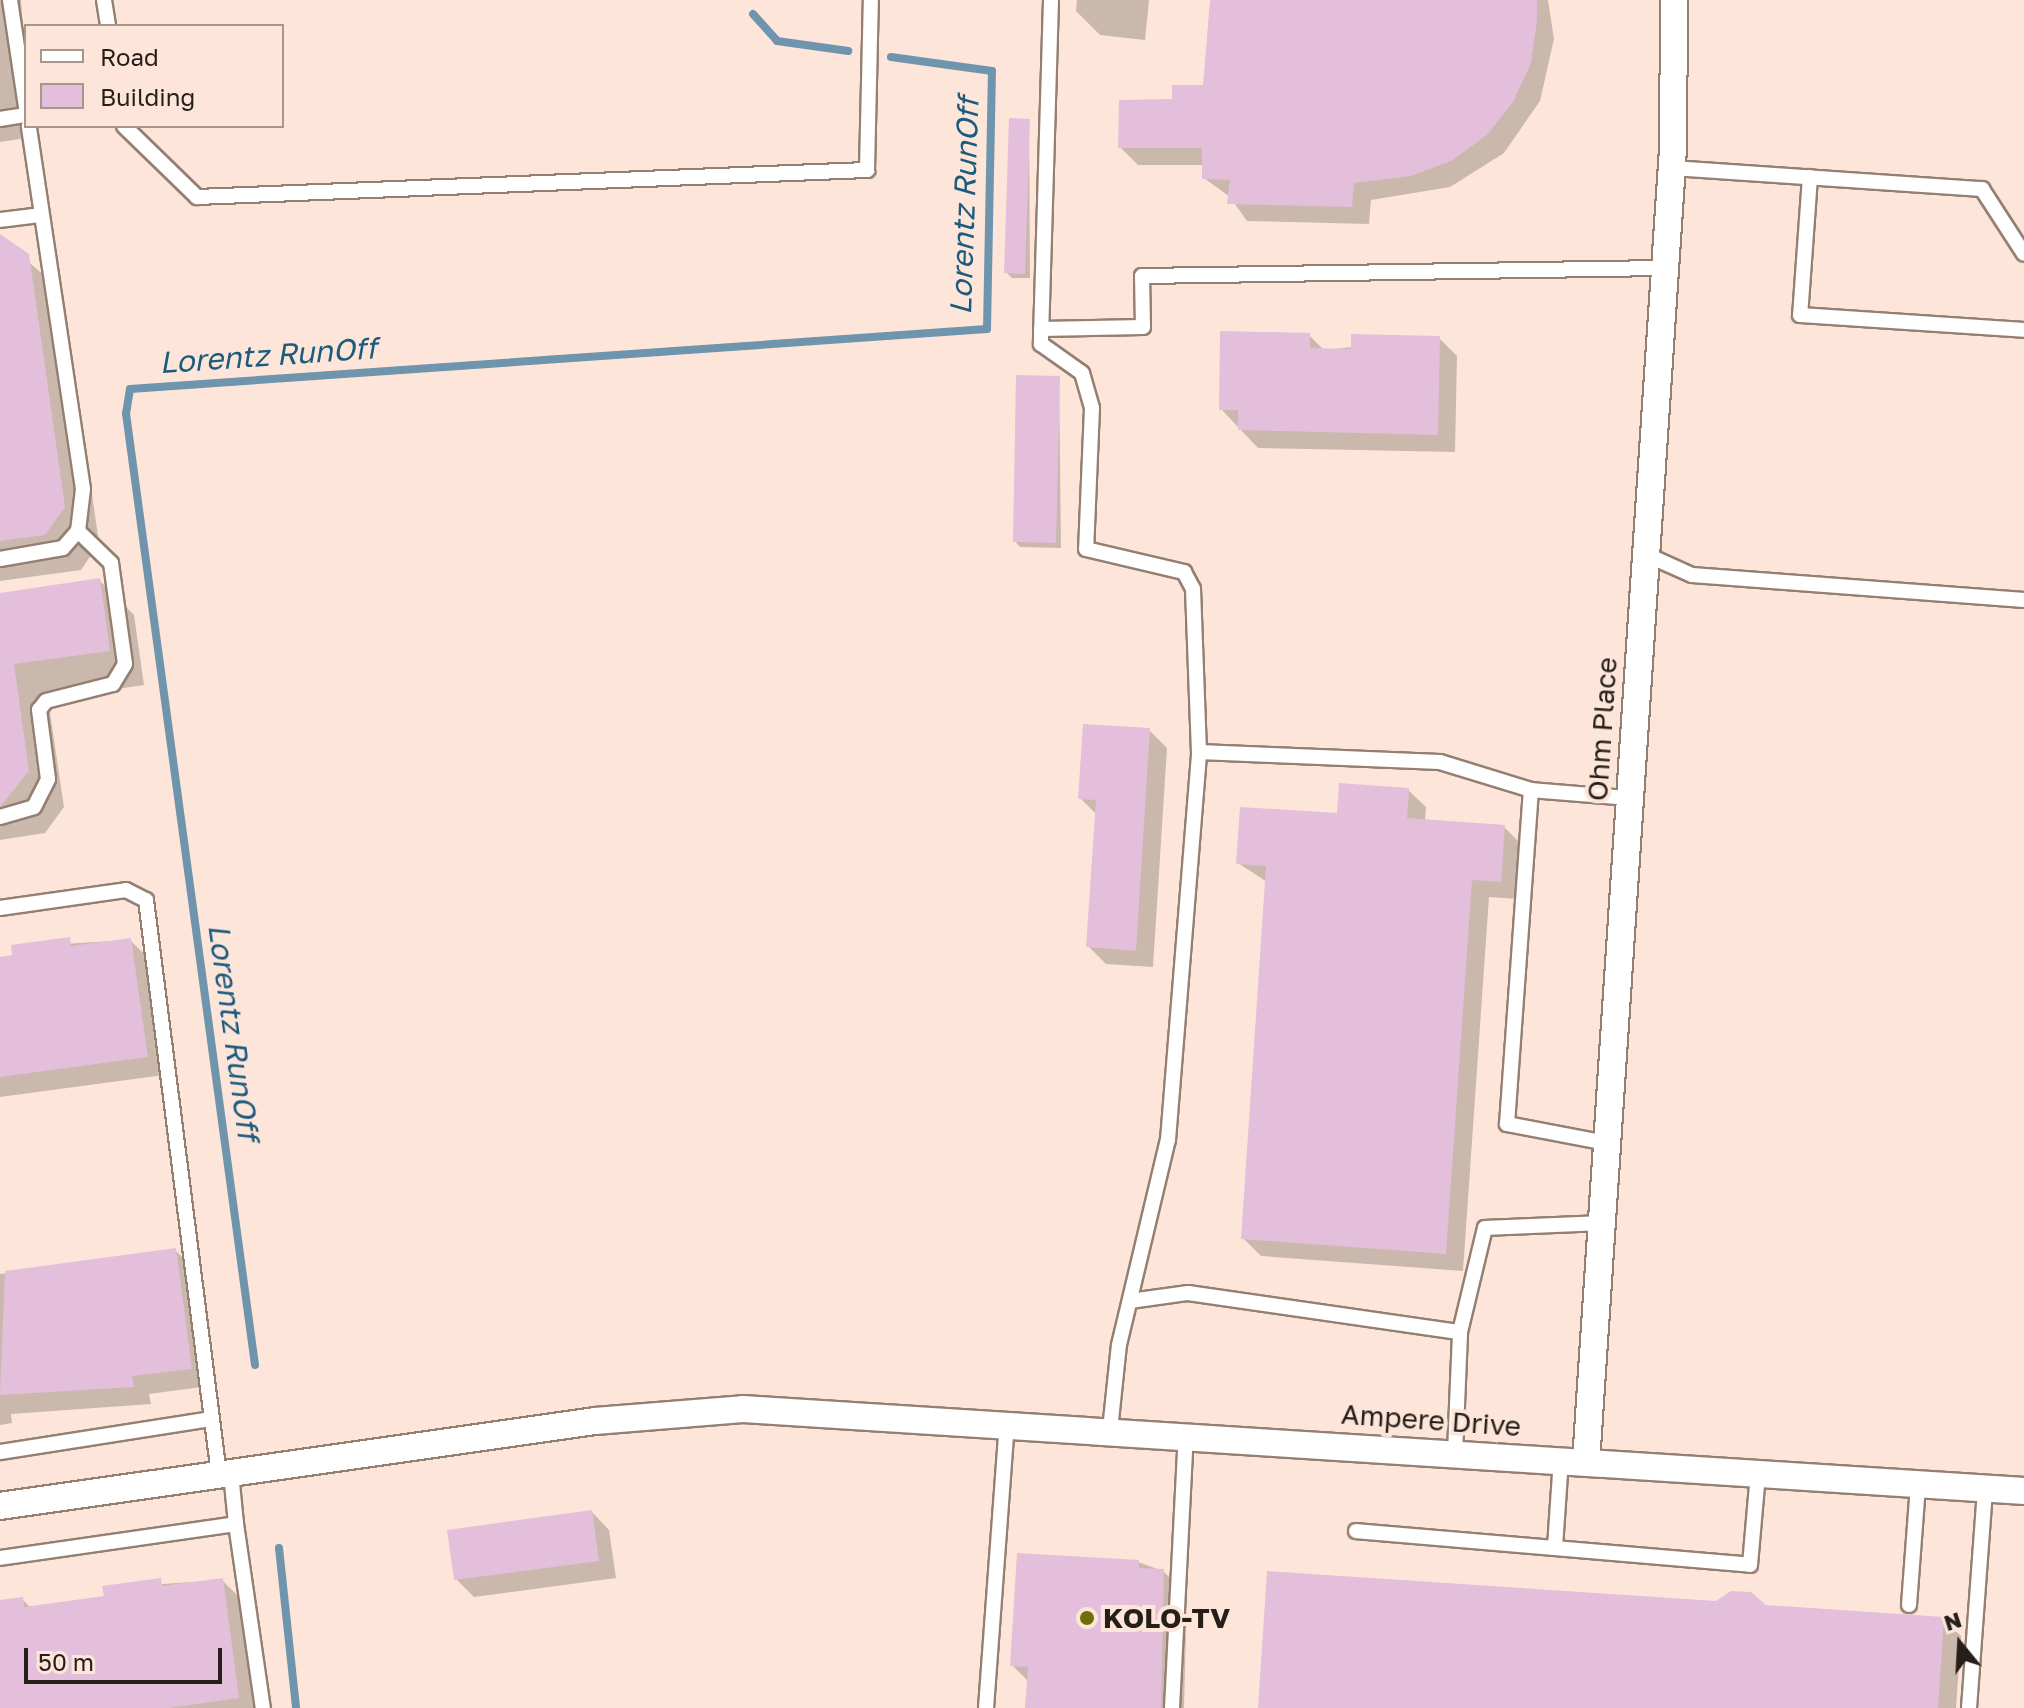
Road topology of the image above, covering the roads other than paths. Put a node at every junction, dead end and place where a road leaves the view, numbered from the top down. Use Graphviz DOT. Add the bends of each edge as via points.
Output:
graph roads {
  1 [pos="10,0"];
  2 [pos="104,0"];
  3 [pos="871,0"];
  4 [pos="1051,0"];
  5 [pos="1674,0"];
  6 [pos="108,24"];
  7 [pos="24,94"];
  8 [pos="24,115"];
  9 [pos="0,119"];
  10 [pos="29,128"];
  11 [pos="126,128"];
  12 [pos="1672,168"];
  13 [pos="1810,177"];
  14 [pos="41,215"];
  15 [pos="0,220"];
  16 [pos="2024,254"];
  17 [pos="1665,268"];
  18 [pos="1041,329"];
  19 [pos="2024,330"];
  20 [pos="78,531"];
  21 [pos="1645,554"];
  22 [pos="0,559"];
  23 [pos="2024,600"];
  24 [pos="1199,752"];
  25 [pos="1531,790"];
  26 [pos="1629,798"];
  27 [pos="0,817"];
  28 [pos="0,908"];
  29 [pos="1607,1143"];
  30 [pos="1602,1223"];
  31 [pos="1130,1301"];
  32 [pos="1460,1332"];
  33 [pos="211,1419"];
  34 [pos="1007,1421"];
  35 [pos="1110,1430"];
  36 [pos="1186,1436"];
  37 [pos="0,1452"];
  38 [pos="1455,1453"];
  39 [pos="1573,1461"];
  40 [pos="225,1474"];
  41 [pos="1758,1474"];
  42 [pos="1918,1484"];
  43 [pos="1985,1489"];
  44 [pos="2024,1491"];
  45 [pos="0,1506"];
  46 [pos="236,1524"];
  47 [pos="1356,1531"];
  48 [pos="1555,1547"];
  49 [pos="0,1558"];
  50 [pos="1909,1605"];
  51 [pos="263,1708"];
  52 [pos="986,1708"];
  53 [pos="1172,1708"];
  54 [pos="1969,1708"];
  1 -- 7 [label="lane"];
  2 -- 6 [label="lane"];
  3 -- 11 [label="lane" via="867,170 197,197"];
  4 -- 18 [label="lane"];
  5 -- 12 [label="street, Ohm Place"];
  8 -- 9 [label="lane"];
  10 -- 14 [label="lane"];
  12 -- 13 [label="lane"];
  12 -- 17 [label="street, Ohm Place"];
  13 -- 16 [label="lane" via="1982,189"];
  13 -- 19 [label="lane" via="1800,315"];
  14 -- 15 [label="lane"];
  14 -- 20 [label="lane" via="83,489"];
  17 -- 18 [label="lane" via="1142,276 1143,327"];
  17 -- 21 [label="street, Ohm Place"];
  18 -- 24 [label="lane" via="1041,344 1082,373 1092,408 1086,549 1184,572 1193,589"];
  20 -- 22 [label="lane" via="63,548"];
  20 -- 27 [label="lane" via="111,563 125,664 113,684 54,694 39,710 48,779 34,807"];
  21 -- 23 [label="lane" via="1692,575"];
  21 -- 26 [label="street, Ohm Place"];
  24 -- 25 [label="lane" via="1440,762"];
  24 -- 31 [label="lane" via="1168,1140"];
  25 -- 26 [label="lane"];
  25 -- 29 [label="lane" via="1507,1124"];
  26 -- 29 [label="street, Ohm Place"];
  28 -- 33 [label="lane" via="126,890 146,900"];
  29 -- 30 [label="street, Ohm Place"];
  30 -- 32 [label="lane" via="1485,1228"];
  30 -- 39 [label="street, Ohm Place"];
  31 -- 32 [label="lane" via="1188,1293"];
  31 -- 35 [label="lane"];
  32 -- 38 [label="lane"];
  33 -- 37 [label="lane"];
  33 -- 40 [label="lane"];
  34 -- 35 [label="street, Ampere Drive"];
  34 -- 40 [label="street, Ampere Drive" via="833,1410 650,1414"];
  34 -- 52 [label="lane"];
  35 -- 36 [label="street, Ampere Drive"];
  36 -- 38 [label="street, Ampere Drive"];
  36 -- 53 [label="lane"];
  38 -- 39 [label="street, Ampere Drive"];
  39 -- 41 [label="street, Ampere Drive"];
  39 -- 48 [label="lane"];
  40 -- 45 [label="street, Ampere Drive"];
  40 -- 46 [label="lane"];
  41 -- 42 [label="street, Ampere Drive"];
  41 -- 48 [label="lane" via="1750,1565"];
  42 -- 43 [label="street, Ampere Drive"];
  42 -- 50 [label="lane"];
  43 -- 44 [label="street, Ampere Drive"];
  43 -- 54 [label="lane"];
  46 -- 49 [label="lane"];
  46 -- 51 [label="lane"];
  47 -- 48 [label="lane"];
}
